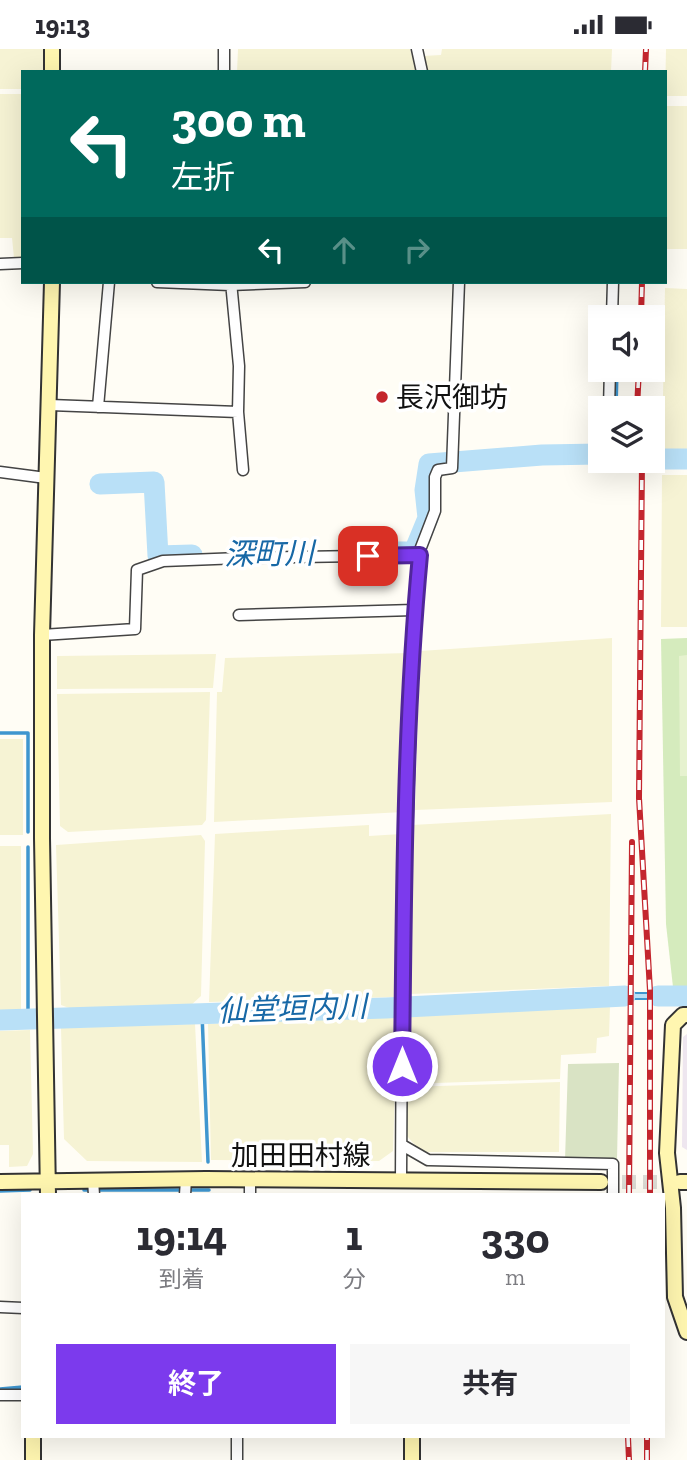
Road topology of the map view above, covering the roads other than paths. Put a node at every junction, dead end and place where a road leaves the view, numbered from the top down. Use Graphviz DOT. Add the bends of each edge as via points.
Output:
graph roads {
  1 [pos="52,49"];
  2 [pos="224,49"];
  3 [pos="417,49"];
  4 [pos="52,70"];
  5 [pos="224,70"];
  6 [pos="422,70"];
  7 [pos="21,263"];
  8 [pos="0,264"];
  9 [pos="52,284"];
  10 [pos="109,284"];
  11 [pos="231,284"];
  12 [pos="459,284"];
  13 [pos="613,284"];
  14 [pos="612,305"];
  15 [pos="50,405"];
  16 [pos="98,407"];
  17 [pos="238,412"];
  18 [pos="243,470"];
  19 [pos="0,472"];
  20 [pos="46,478"];
  21 [pos="420,555"];
  22 [pos="414,610"];
  23 [pos="239,615"];
  24 [pos="42,635"];
  25 [pos="687,1015"];
  26 [pos="402,1145"];
  27 [pos="250,1179"];
  28 [pos="49,1180"];
  29 [pos="401,1180"];
  30 [pos="0,1182"];
  31 [pos="601,1182"];
  32 [pos="186,1187"];
  33 [pos="93,1189"];
  34 [pos="48,1193"];
  35 [pos="250,1193"];
  36 [pos="401,1193"];
  37 [pos="613,1193"];
  38 [pos="0,1307"];
  39 [pos="21,1308"];
  40 [pos="687,1332"];
  41 [pos="0,1395"];
  42 [pos="21,1395"];
  43 [pos="33,1438"];
  44 [pos="237,1438"];
  45 [pos="412,1438"];
  46 [pos="33,1460"];
  47 [pos="237,1460"];
  48 [pos="412,1460"];
  1 -- 4 [label="main road"];
  2 -- 5 [label="street"];
  3 -- 6 [label="street"];
  7 -- 8 [label="street"];
  9 -- 15 [label="main road"];
  10 -- 16 [label="street"];
  11 -- 17 [label="street"];
  12 -- 21 [label="street" via="452,468 438,470 435,477 435,510"];
  13 -- 14 [label="street"];
  15 -- 16 [label="street"];
  15 -- 20 [label="main road"];
  16 -- 17 [label="street"];
  17 -- 18 [label="street"];
  19 -- 20 [label="street"];
  20 -- 24 [label="main road"];
  21 -- 22 [label="street"];
  21 -- 24 [label="street" via="163,561 137,570 135,629"];
  22 -- 23 [label="street"];
  22 -- 26 [label="street"];
  24 -- 28 [label="main road"];
  25 -- 40 [label="main road" via="673,1025 667,1153 675,1297"];
  26 -- 29 [label="street"];
  26 -- 37 [label="street" via="428,1160 613,1164"];
  27 -- 29 [label="main road, 加田田村線"];
  27 -- 32 [label="main road, 加田田村線"];
  27 -- 35 [label="street"];
  28 -- 30 [label="main road, 加田田村線"];
  28 -- 33 [label="main road, 加田田村線"];
  28 -- 34 [label="main road"];
  29 -- 31 [label="main road, 加田田村線"];
  29 -- 36 [label="main road"];
  32 -- 33 [label="main road, 加田田村線"];
  38 -- 39 [label="street"];
  41 -- 42 [label="street"];
  43 -- 46 [label="main road"];
  44 -- 47 [label="street"];
  45 -- 48 [label="main road"];
}
